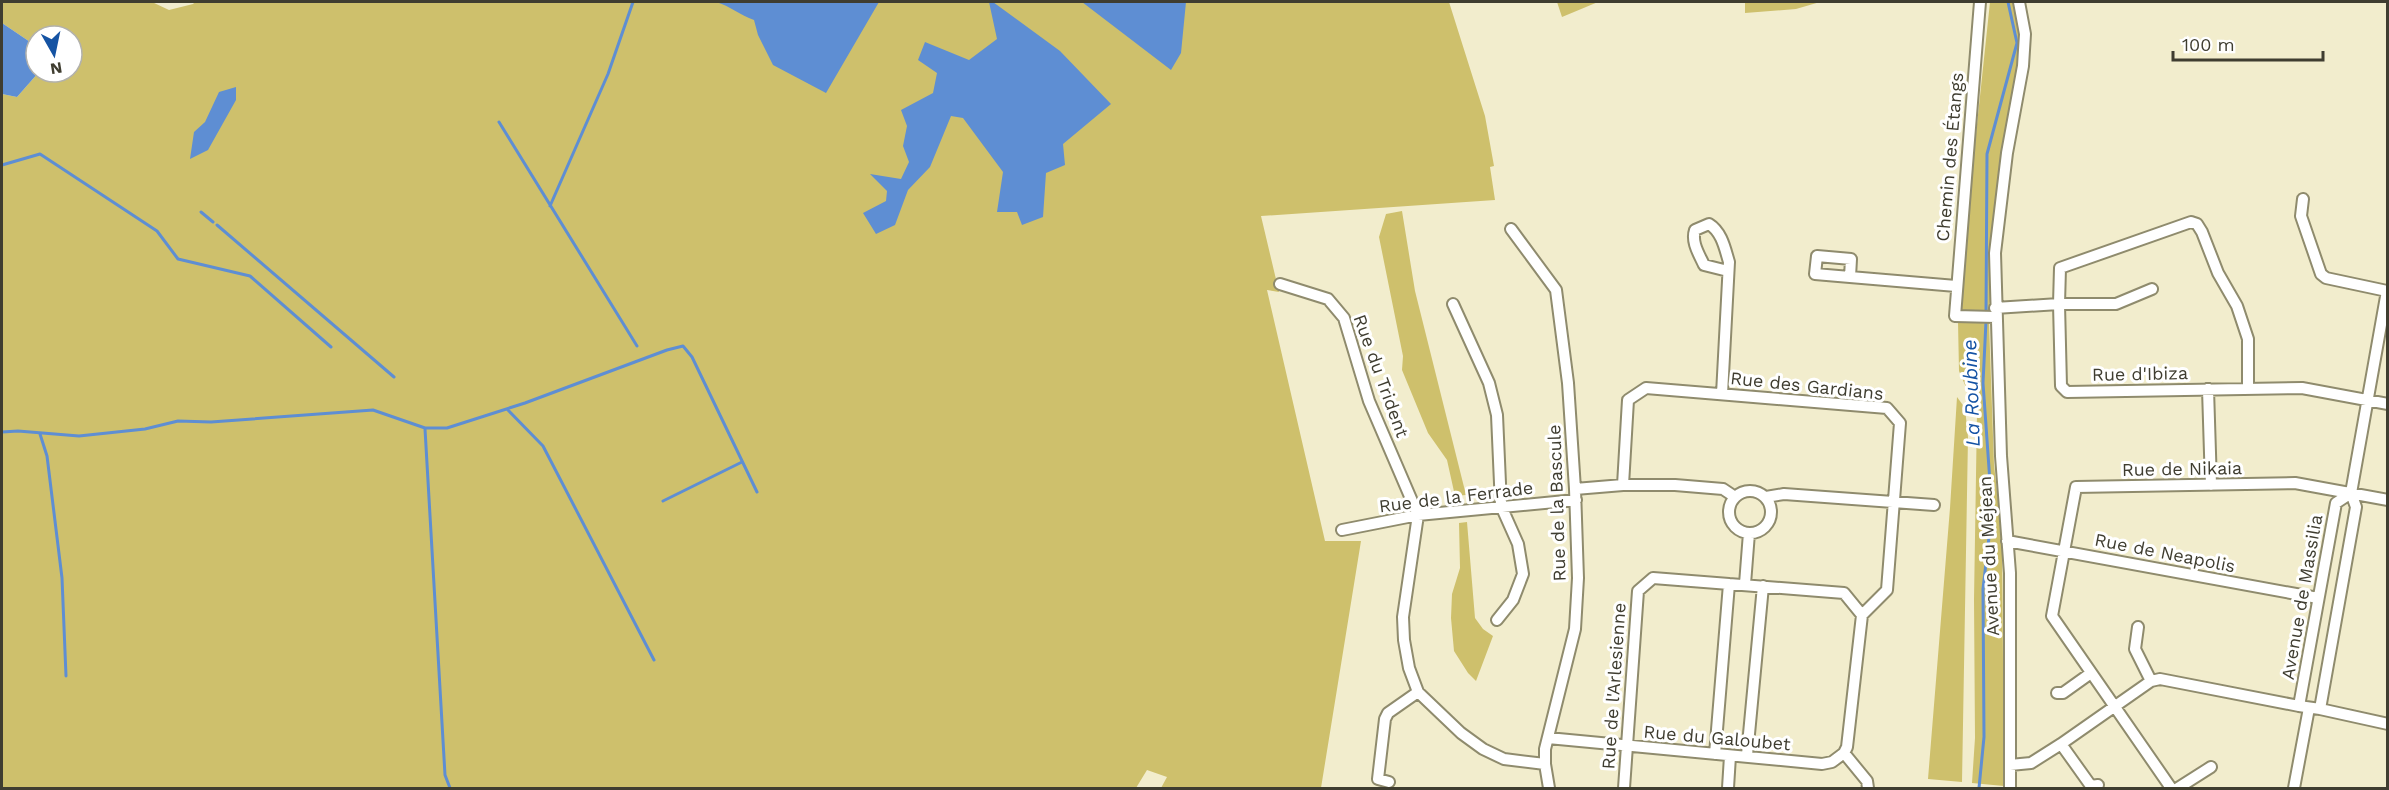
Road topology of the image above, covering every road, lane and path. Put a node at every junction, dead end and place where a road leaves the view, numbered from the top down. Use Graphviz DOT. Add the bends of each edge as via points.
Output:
graph roads {
  1 [pos="1980,2"];
  2 [pos="2019,2"];
  3 [pos="2303,199"];
  4 [pos="1511,229"];
  5 [pos="1728,271"];
  6 [pos="1850,277"];
  7 [pos="1280,284"];
  8 [pos="1956,286"];
  9 [pos="2152,289"];
  10 [pos="2387,291"];
  11 [pos="1453,304"];
  12 [pos="2059,304"];
  13 [pos="1996,312"];
  14 [pos="2248,388"];
  15 [pos="2208,389"];
  16 [pos="1722,394"];
  17 [pos="2368,400"];
  18 [pos="2388,404"];
  19 [pos="1623,485"];
  20 [pos="2211,485"];
  21 [pos="2351,493"];
  22 [pos="1576,495"];
  23 [pos="1735,496"];
  24 [pos="1766,496"];
  25 [pos="2388,500"];
  26 [pos="1894,503"];
  27 [pos="1934,505"];
  28 [pos="1501,506"];
  29 [pos="1418,515"];
  30 [pos="1342,530"];
  31 [pos="1749,533"];
  32 [pos="2007,541"];
  33 [pos="2064,550"];
  34 [pos="1729,584"];
  35 [pos="1746,584"];
  36 [pos="1762,586"];
  37 [pos="2318,598"];
  38 [pos="1862,615"];
  39 [pos="1497,620"];
  40 [pos="2138,627"];
  41 [pos="2091,674"];
  42 [pos="2151,681"];
  43 [pos="1418,692"];
  44 [pos="2058,693"];
  45 [pos="2115,707"];
  46 [pos="2309,708"];
  47 [pos="2388,724"];
  48 [pos="1548,738"];
  49 [pos="2061,744"];
  50 [pos="1626,747"];
  51 [pos="1844,753"];
  52 [pos="1715,754"];
  53 [pos="1748,755"];
  54 [pos="1730,756"];
  55 [pos="1545,764"];
  56 [pos="2010,765"];
  57 [pos="2211,767"];
  58 [pos="1381,783"];
  59 [pos="2098,785"];
  60 [pos="1549,789"];
  61 [pos="1623,789"];
  62 [pos="1728,789"];
  63 [pos="1868,789"];
  64 [pos="2010,789"];
  65 [pos="2171,789"];
  66 [pos="2178,789"];
  67 [pos="2294,789"];
  1 -- 8 [label="street, Chemin des Étangs"];
  2 -- 13 [label="street, Avenue du Méjean" via="2025,34 2023,66 1995,253"];
  3 -- 10 [label="street" via="2301,216 2321,274"];
  4 -- 22 [label="street, Rue de la Bascule" via="1556,290"];
  5 -- 16 [label="street"];
  6 -- 8 [label="street"];
  7 -- 29 [label="street, Rue du Trident" via="1328,299 1344,318 1370,401"];
  8 -- 13 [label="street, Chemin des Étangs" via="1958,316"];
  9 -- 12 [label="street" via="2116,304"];
  10 -- 17 [label="street, Avenue de Massilia"];
  11 -- 28 [label="street" via="1489,383 1497,415"];
  12 -- 13 [label="street"];
  12 -- 14 [label="street, Rue d'Ibiza" via="2060,268 2191,222 2197,224 2244,328"];
  12 -- 15 [label="street, Rue d'Ibiza" via="2061,386 2067,392"];
  13 -- 32 [label="street, Avenue du Méjean"];
  14 -- 15 [label="street, Rue d'Ibiza"];
  14 -- 17 [label="street, Rue d'Ibiza" via="2302,388"];
  15 -- 20 [label="street"];
  16 -- 19 [label="street, Rue des Gardians" via="1646,388 1628,400"];
  16 -- 26 [label="street, Rue des Gardians" via="1887,408 1900,423"];
  17 -- 18 [label="street, Rue d'Ibiza"];
  17 -- 21 [label="street, Avenue de Massilia"];
  19 -- 22 [label="street, Rue de la Ferrade"];
  19 -- 23 [label="street, Rue de la Ferrade" via="1723,489"];
  20 -- 21 [label="street, Rue de Nikaia" via="2295,483"];
  20 -- 33 [label="street, Rue de Nikaia" via="2076,487"];
  21 -- 25 [label="street, Rue de Nikaia"];
  21 -- 37 [label="street, Avenue de Massilia" via="2336,503"];
  21 -- 46 [label="street, Avenue de Massilia" via="2356,507"];
  22 -- 28 [label="street, Rue de la Ferrade"];
  22 -- 48 [label="street, Rue de la Bascule" via="1575,629"];
  23 -- 24 [label="street" via="1753,490"];
  23 -- 31 [label="street" via="1729,509 1732,523"];
  24 -- 26 [label="street"];
  24 -- 31 [label="street" via="1772,510 1768,524"];
  26 -- 27 [label="street"];
  26 -- 38 [label="street, Rue des Gardians" via="1887,590"];
  28 -- 29 [label="street, Rue de la Ferrade"];
  28 -- 39 [label="street" via="1518,544 1523,574 1513,600"];
  29 -- 30 [label="street, Rue de la Ferrade"];
  29 -- 43 [label="street" via="1403,617 1409,668"];
  31 -- 35 [label="street"];
  32 -- 33 [label="street, Rue de Neapolis"];
  32 -- 56 [label="street, Avenue du Méjean"];
  33 -- 37 [label="street, Rue de Neapolis"];
  33 -- 41 [label="street" via="2052,616"];
  34 -- 35 [label="street, Rue de l'Arlesienne"];
  34 -- 50 [label="street, Rue de l'Arlesienne" via="1653,578 1638,591"];
  34 -- 52 [label="street"];
  35 -- 36 [label="street, Rue de l'Arlesienne"];
  36 -- 38 [label="street, Rue de l'Arlesienne" via="1844,593"];
  36 -- 53 [label="street"];
  37 -- 46 [label="street, Avenue de Massilia"];
  38 -- 51 [label="street"];
  40 -- 42 [label="street" via="2135,649"];
  41 -- 44 [label="street"];
  41 -- 45 [label="street"];
  42 -- 45 [label="street"];
  42 -- 46 [label="street" via="2160,679"];
  43 -- 55 [label="street" via="1483,749 1504,759"];
  43 -- 58 [label="street" via="1384,719"];
  45 -- 49 [label="street"];
  45 -- 65 [label="street"];
  46 -- 47 [label="street"];
  46 -- 67 [label="street, Avenue de Massilia"];
  48 -- 50 [label="street, Rue du Galoubet"];
  48 -- 55 [label="street, Rue de la Bascule"];
  49 -- 56 [label="street" via="2031,763"];
  49 -- 59 [label="street" via="2091,786"];
  50 -- 52 [label="street, Rue du Galoubet"];
  50 -- 61 [label="street, Rue de l'Arlesienne"];
  51 -- 53 [label="street, Rue du Galoubet" via="1822,764"];
  51 -- 63 [label="street" via="1867,781"];
  52 -- 54 [label="street, Rue du Galoubet"];
  53 -- 54 [label="street, Rue du Galoubet"];
  54 -- 62 [label="street"];
  55 -- 60 [label="street, Rue de la Bascule"];
  56 -- 64 [label="street, Avenue du Méjean"];
  57 -- 66 [label="street"];
}
